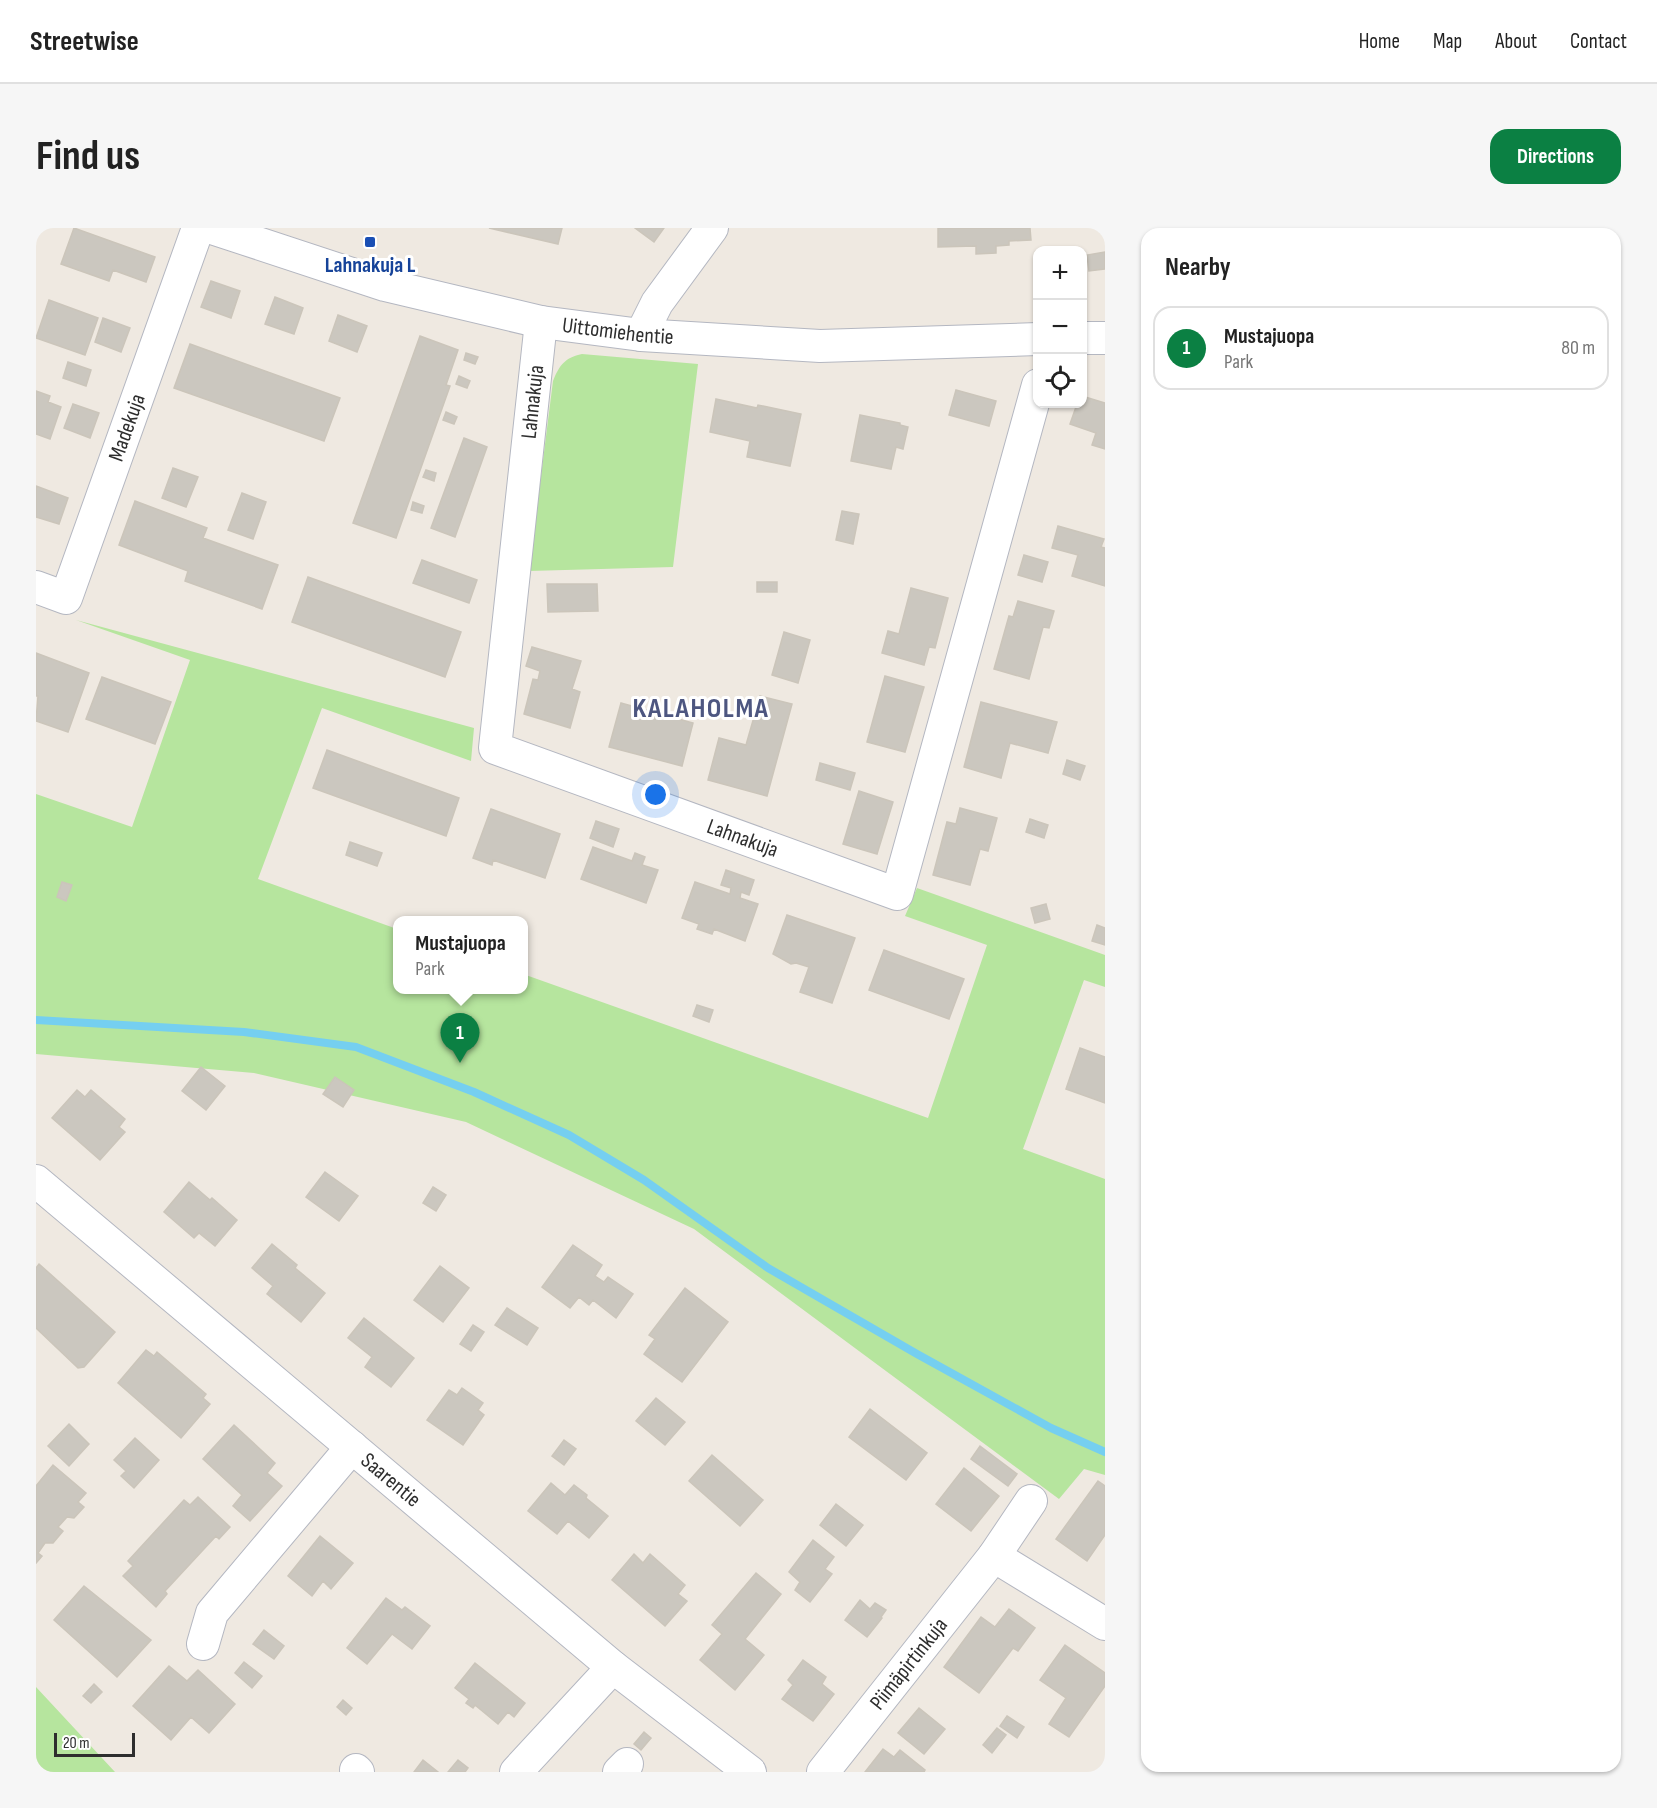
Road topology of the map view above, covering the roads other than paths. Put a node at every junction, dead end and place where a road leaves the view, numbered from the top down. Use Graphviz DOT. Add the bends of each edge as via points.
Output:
graph roads {
  1 [pos="198,228"];
  2 [pos="212,228"];
  3 [pos="712,228"];
  4 [pos="541,322"];
  5 [pos="641,335"];
  6 [pos="1087,338"];
  7 [pos="1105,338"];
  8 [pos="1033,339"];
  9 [pos="1033,403"];
  10 [pos="36,587"];
  11 [pos="36,1181"];
  12 [pos="352,1447"];
  13 [pos="1031,1501"];
  14 [pos="994,1556"];
  15 [pos="1105,1624"];
  16 [pos="203,1644"];
  17 [pos="613,1666"];
  18 [pos="516,1772"];
  19 [pos="750,1772"];
  20 [pos="824,1772"];
  1 -- 10 [label="street, Madekuja" via="66,598"];
  2 -- 4 [label="street, Uittomiehentie" via="385,285"];
  3 -- 5 [label="street" via="657,303"];
  4 -- 5 [label="street, Uittomiehentie"];
  4 -- 9 [label="street, Lahnakuja" via="495,748 897,894"];
  5 -- 8 [label="street, Uittomiehentie" via="820,346"];
  6 -- 7 [label="street"];
  11 -- 12 [label="street, Saarentie"];
  12 -- 16 [label="street" via="212,1613"];
  12 -- 17 [label="street, Saarentie"];
  13 -- 14 [label="street, Piimäpirtinkuja"];
  14 -- 15 [label="street"];
  14 -- 20 [label="street, Piimäpirtinkuja"];
  17 -- 18 [label="street"];
  17 -- 19 [label="street, Saarentie"];
}
